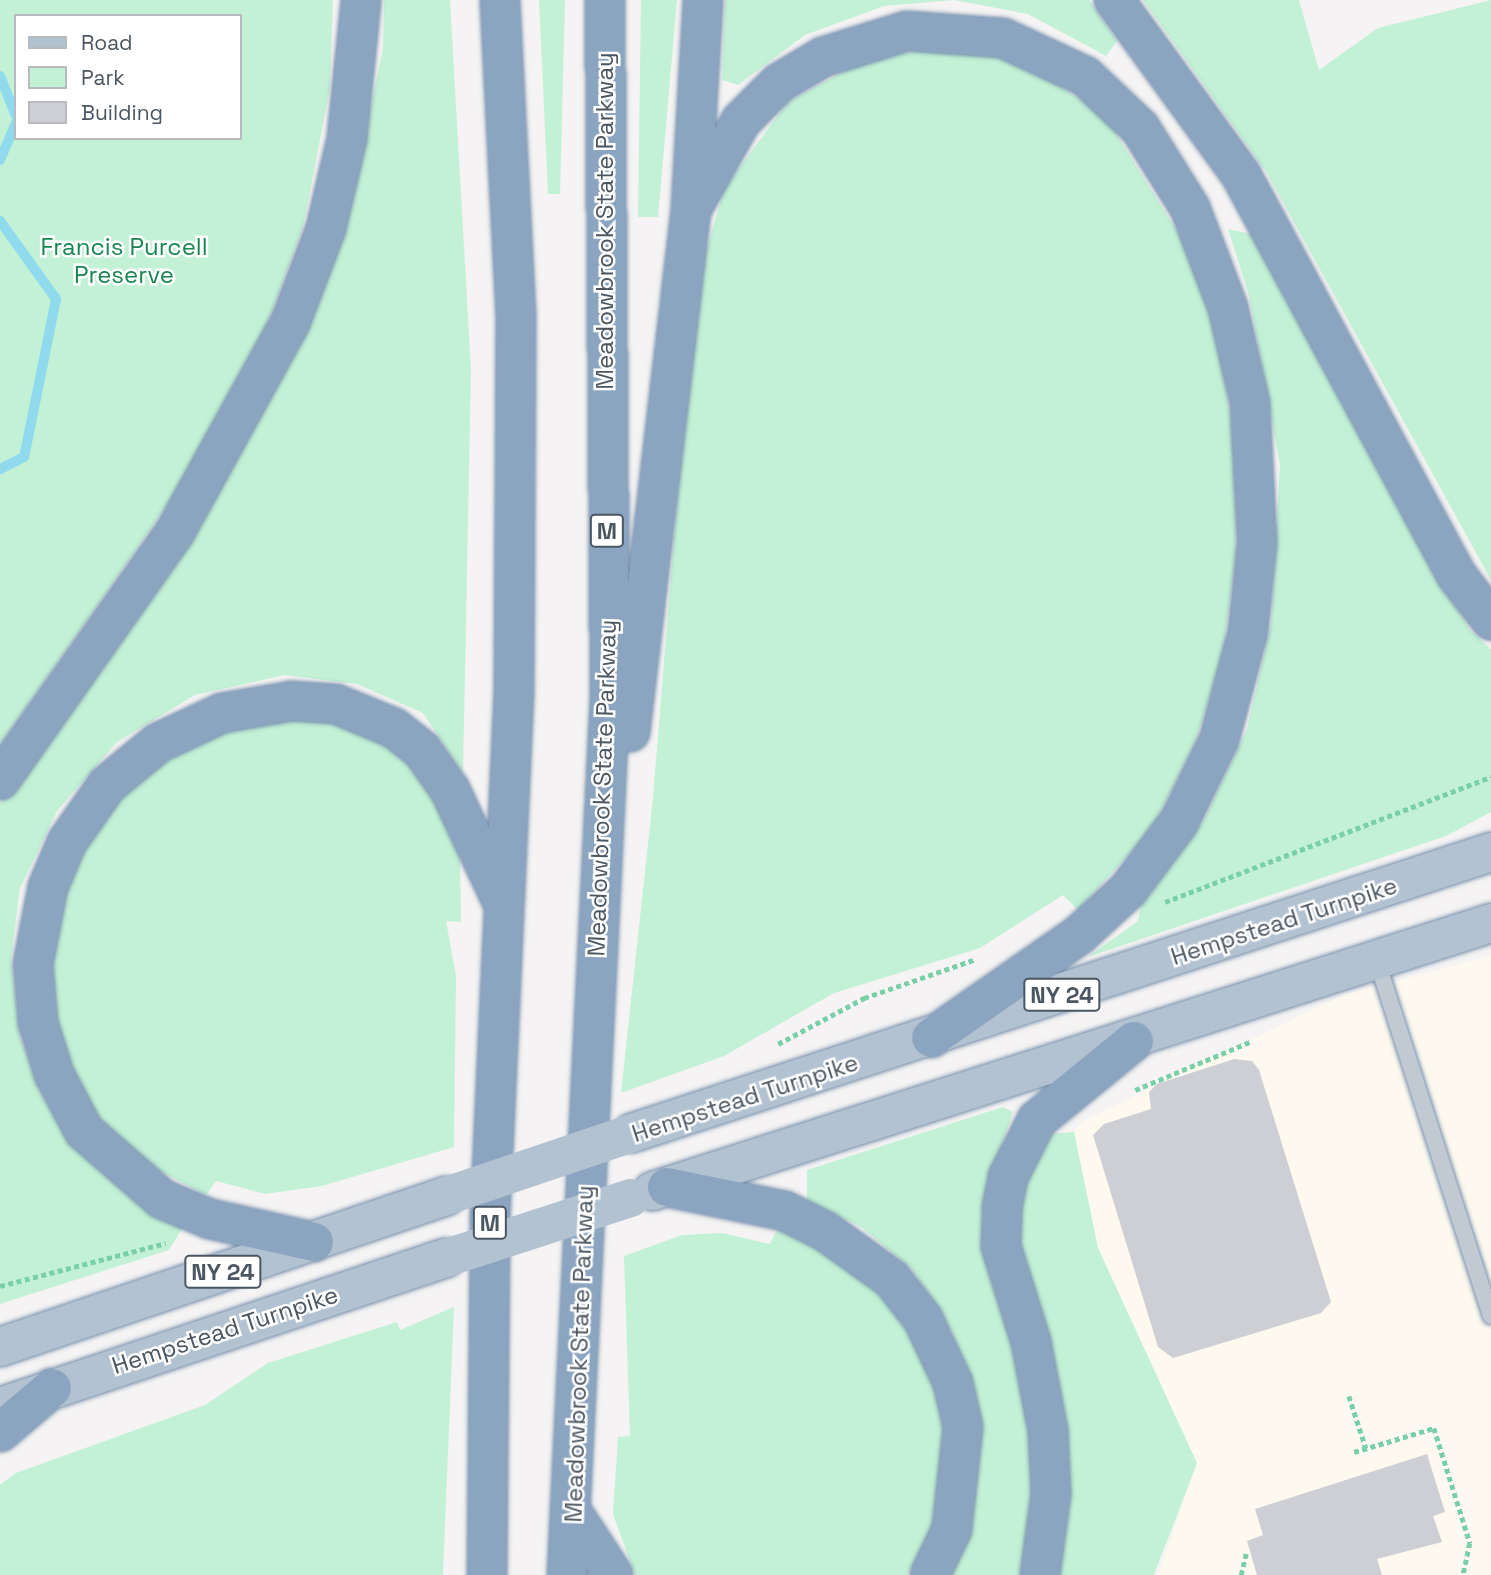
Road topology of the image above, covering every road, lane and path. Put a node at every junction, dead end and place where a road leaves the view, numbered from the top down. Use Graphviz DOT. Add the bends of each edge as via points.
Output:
graph roads {
  1 [pos="361,0"];
  2 [pos="500,0"];
  3 [pos="605,0"];
  4 [pos="703,0"];
  5 [pos="1114,0"];
  6 [pos="691,210"];
  7 [pos="1491,620"];
  8 [pos="1491,777"];
  9 [pos="0,780"];
  10 [pos="1491,852"];
  11 [pos="1158,905"];
  12 [pos="506,909"];
  13 [pos="1491,923"];
  14 [pos="987,956"];
  15 [pos="1376,958"];
  16 [pos="931,1038"];
  17 [pos="1134,1041"];
  18 [pos="773,1047"];
  19 [pos="592,1061"];
  20 [pos="667,1187"];
  21 [pos="314,1241"];
  22 [pos="177,1244"];
  23 [pos="0,1286"];
  24 [pos="1491,1317"];
  25 [pos="0,1347"];
  26 [pos="51,1388"];
  27 [pos="1349,1396"];
  28 [pos="0,1407"];
  29 [pos="0,1432"];
  30 [pos="1366,1448"];
  31 [pos="1353,1452"];
  32 [pos="573,1514"];
  33 [pos="1246,1554"];
  34 [pos="487,1557"];
  35 [pos="475,1575"];
  36 [pos="567,1575"];
  37 [pos="612,1575"];
  38 [pos="930,1575"];
  39 [pos="1040,1575"];
  40 [pos="1241,1575"];
  41 [pos="1463,1575"];
  1 -- 9 [label="highway" via="346,139 326,228 290,323 175,532"];
  2 -- 12 [label="highway, M" via="516,317"];
  3 -- 19 [label="highway, Meadowbrook State Parkway / M" via="610,698"];
  4 -- 6 [label="highway"];
  5 -- 7 [label="highway" via="1241,175 1457,576"];
  6 -- 16 [label="highway" via="741,121 779,83 823,57 907,31 1003,38 1085,76 1140,128 1190,208 1228,308 1250,404 1257,543 1248,632 1219,740 1179,822 1128,890 1079,935"];
  6 -- 19 [label="highway"];
  8 -- 11 [label="path" via="1452,797"];
  10 -- 16 [label="main road, Hempstead Turnpike / NY 24"];
  12 -- 21 [label="highway" via="450,790 422,750 394,728 336,704 292,701 222,713 158,743 107,785 67,842 48,887 33,964 38,1023 54,1074 84,1131 162,1199 210,1219"];
  12 -- 34 [label="highway, M" via="490,1218"];
  13 -- 15 [label="main road, Hempstead Turnpike / NY 24"];
  14 -- 18 [label="path" via="864,998"];
  15 -- 17 [label="main road, Hempstead Turnpike / NY 24"];
  15 -- 24 [label="lane"];
  16 -- 21 [label="main road, Hempstead Turnpike / NY 24, bridge"];
  17 -- 20 [label="main road, Hempstead Turnpike / NY 24"];
  17 -- 39 [label="highway" via="1037,1120 1008,1177 1002,1208 1001,1246 1031,1342 1048,1430 1051,1494"];
  19 -- 32 [label="highway, Meadowbrook State Parkway / M"];
  20 -- 26 [label="main road, Hempstead Turnpike / NY 24, bridge"];
  20 -- 38 [label="highway" via="785,1211 825,1231 892,1279 923,1319 953,1382 963,1427 953,1529"];
  21 -- 25 [label="main road, Hempstead Turnpike / NY 24"];
  22 -- 23 [label="path" via="153,1242"];
  26 -- 28 [label="main road, Hempstead Turnpike / NY 24"];
  26 -- 29 [label="highway"];
  27 -- 30 [label="path"];
  30 -- 31 [label="path"];
  30 -- 41 [label="path" via="1434,1428 1471,1543"];
  32 -- 36 [label="highway, Meadowbrook State Parkway / M"];
  32 -- 37 [label="highway"];
  33 -- 40 [label="path"];
  34 -- 35 [label="highway"];
}
